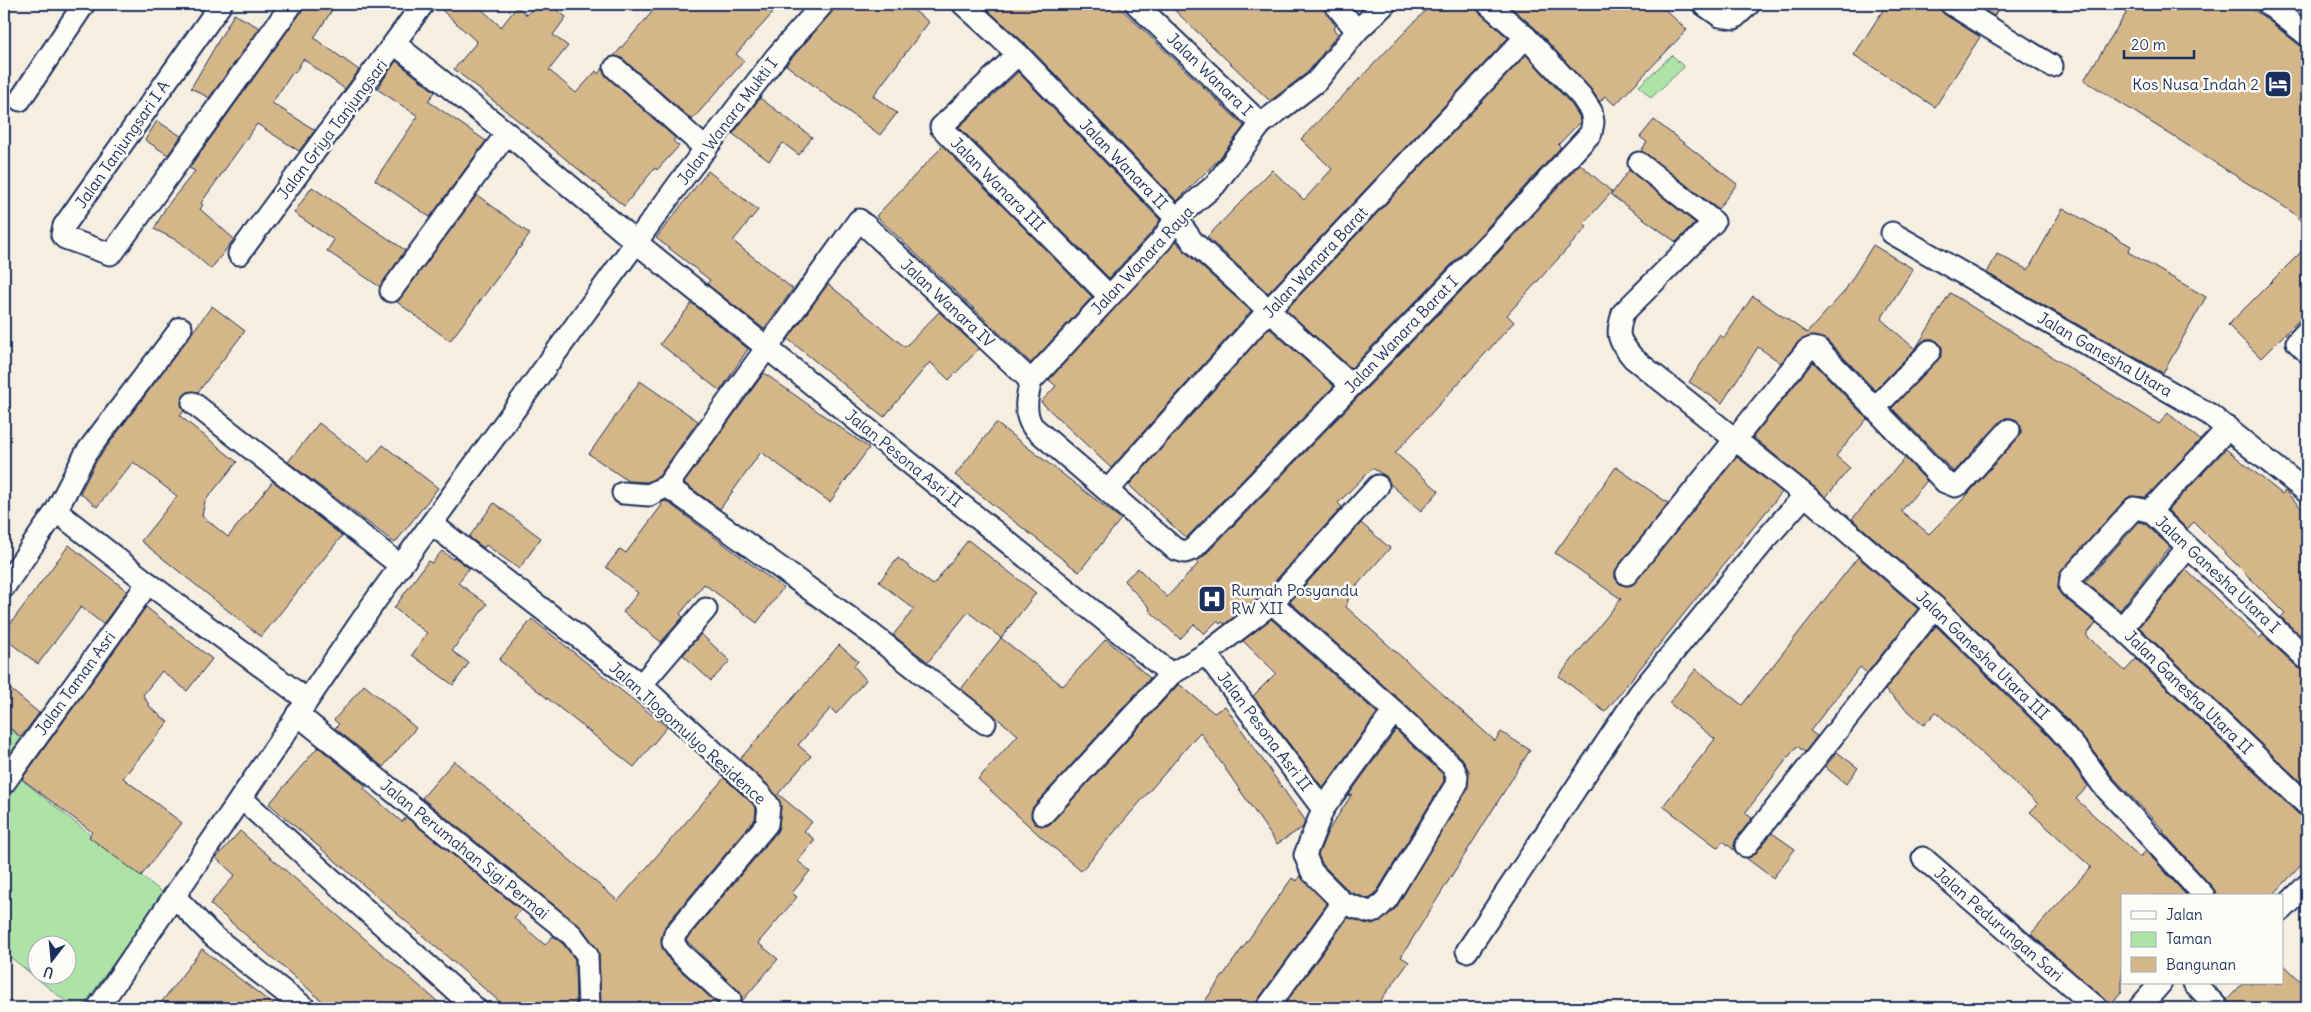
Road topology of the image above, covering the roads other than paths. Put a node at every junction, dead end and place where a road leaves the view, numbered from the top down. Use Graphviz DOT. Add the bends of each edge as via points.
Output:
graph roads {
  1 [pos="84,4"];
  2 [pos="221,4"];
  3 [pos="292,4"];
  4 [pos="423,4"];
  5 [pos="823,4"];
  6 [pos="964,4"];
  7 [pos="1136,4"];
  8 [pos="1335,4"];
  9 [pos="1385,4"];
  10 [pos="1488,4"];
  11 [pos="1703,4"];
  12 [pos="1951,4"];
  13 [pos="2268,4"];
  14 [pos="1741,11"];
  15 [pos="1357,31"];
  16 [pos="2307,35"];
  17 [pos="1526,37"];
  18 [pos="395,44"];
  19 [pos="1018,54"];
  20 [pos="2052,66"];
  21 [pos="615,68"];
  22 [pos="20,100"];
  23 [pos="1261,124"];
  24 [pos="507,133"];
  25 [pos="706,150"];
  26 [pos="1639,163"];
  27 [pos="1176,218"];
  28 [pos="1892,232"];
  29 [pos="637,243"];
  30 [pos="239,254"];
  31 [pos="391,292"];
  32 [pos="1109,296"];
  33 [pos="1268,311"];
  34 [pos="181,328"];
  35 [pos="767,346"];
  36 [pos="1930,351"];
  37 [pos="1031,381"];
  38 [pos="1351,385"];
  39 [pos="193,403"];
  40 [pos="1874,409"];
  41 [pos="2228,428"];
  42 [pos="2009,430"];
  43 [pos="1736,440"];
  44 [pos="667,486"];
  45 [pos="1378,486"];
  46 [pos="1108,490"];
  47 [pos="2307,492"];
  48 [pos="623,493"];
  49 [pos="1805,495"];
  50 [pos="56,510"];
  51 [pos="2150,511"];
  52 [pos="432,524"];
  53 [pos="2188,547"];
  54 [pos="401,566"];
  55 [pos="1627,574"];
  56 [pos="148,583"];
  57 [pos="4,587"];
  58 [pos="1272,603"];
  59 [pos="1935,606"];
  60 [pos="706,609"];
  61 [pos="2122,628"];
  62 [pos="1206,654"];
  63 [pos="2307,659"];
  64 [pos="1171,674"];
  65 [pos="641,686"];
  66 [pos="302,707"];
  67 [pos="1394,711"];
  68 [pos="985,723"];
  69 [pos="4,783"];
  70 [pos="241,798"];
  71 [pos="2307,805"];
  72 [pos="1323,809"];
  73 [pos="1043,814"];
  74 [pos="1746,846"];
  75 [pos="1923,858"];
  76 [pos="2307,885"];
  77 [pos="2202,894"];
  78 [pos="174,896"];
  79 [pos="1343,903"];
  80 [pos="2284,908"];
  81 [pos="1468,951"];
  82 [pos="2160,984"];
  83 [pos="2203,986"];
  84 [pos="730,999"];
  85 [pos="298,1006"];
  86 [pos="98,1008"];
  87 [pos="475,1008"];
  88 [pos="590,1008"];
  89 [pos="1267,1008"];
  90 [pos="2097,1008"];
  91 [pos="2139,1008"];
  92 [pos="2218,1008"];
  1 -- 22 [label="street"];
  2 -- 3 [label="street, Jalan Tanjungsari I A" via="62,231 65,238 110,254 117,247"];
  4 -- 18 [label="street, Jalan Griya Tanjungsari"];
  5 -- 25 [label="street, Jalan Wanara Mukti I" via="776,57"];
  6 -- 19 [label="street, Jalan Wanara II"];
  7 -- 23 [label="street, Jalan Wanara I"];
  8 -- 15 [label="street"];
  9 -- 15 [label="street, Jalan Wanara Raya"];
  10 -- 17 [label="street"];
  11 -- 14 [label="street" via="1720,16"];
  12 -- 20 [label="street"];
  13 -- 16 [label="street"];
  15 -- 23 [label="street, Jalan Wanara Raya" via="1317,81"];
  17 -- 33 [label="street, Jalan Wanara Barat"];
  17 -- 38 [label="street, Jalan Wanara Barat I" via="1581,96 1591,111 1591,134"];
  18 -- 24 [label="street, Jalan Pesona Asri II"];
  18 -- 30 [label="street, Jalan Griya Tanjungsari"];
  19 -- 27 [label="street, Jalan Wanara II"];
  19 -- 32 [label="street, Jalan Wanara III" via="941,127"];
  21 -- 25 [label="street"];
  23 -- 27 [label="street, Jalan Wanara Raya" via="1215,185"];
  24 -- 29 [label="street, Jalan Pesona Asri II"];
  24 -- 31 [label="street"];
  25 -- 29 [label="street, Jalan Wanara Mukti I"];
  26 -- 43 [label="street, Jalan Ganesha Utara III" via="1714,222 1623,313 1618,331 1620,342 1633,358"];
  27 -- 32 [label="street, Jalan Wanara Raya" via="1162,240"];
  27 -- 33 [label="street, Jalan Wanara II" via="1193,242"];
  28 -- 41 [label="street, Jalan Ganesha Utara" via="2209,414"];
  29 -- 35 [label="street, Jalan Pesona Asri II"];
  29 -- 52 [label="street, Jalan Wanara Mukti I"];
  32 -- 37 [label="street, Jalan Wanara Raya"];
  33 -- 38 [label="street, Jalan Wanara II"];
  33 -- 46 [label="street, Jalan Wanara Barat"];
  34 -- 50 [label="street" via="86,453"];
  35 -- 37 [label="street, Jalan Wanara IV" via="862,222"];
  35 -- 44 [label="street"];
  35 -- 64 [label="street, Jalan Pesona Asri II"];
  36 -- 40 [label="street"];
  37 -- 46 [label="street" via="1027,399 1030,422"];
  38 -- 46 [label="street, Jalan Wanara Barat I" via="1193,550 1175,549"];
  39 -- 54 [label="street"];
  40 -- 42 [label="street" via="1949,485 1960,484"];
  40 -- 43 [label="street" via="1818,349 1812,348 1807,350"];
  41 -- 47 [label="street, Jalan Ganesha Utara"];
  41 -- 51 [label="street"];
  43 -- 49 [label="street, Jalan Ganesha Utara III"];
  43 -- 55 [label="street"];
  44 -- 48 [label="street" via="649,495"];
  44 -- 68 [label="street" via="869,632"];
  45 -- 58 [label="street"];
  49 -- 59 [label="street, Jalan Ganesha Utara III"];
  49 -- 81 [label="street" via="1639,694"];
  50 -- 56 [label="street"];
  50 -- 57 [label="street"];
  51 -- 53 [label="street, Jalan Ganesha Utara I"];
  51 -- 61 [label="street, Jalan Ganesha Utara II" via="2134,508 2070,582 2070,586"];
  52 -- 54 [label="street, Jalan Wanara Mukti I"];
  52 -- 65 [label="street, Jalan Tlogomulyo Residence"];
  53 -- 61 [label="street"];
  53 -- 63 [label="street, Jalan Ganesha Utara I"];
  54 -- 66 [label="street, Jalan Wanara Mukti I"];
  56 -- 66 [label="street"];
  56 -- 69 [label="street, Jalan Taman Asri"];
  58 -- 62 [label="street"];
  58 -- 67 [label="street, Jalan Pesona Asri II"];
  59 -- 74 [label="street"];
  59 -- 77 [label="street, Jalan Ganesha Utara III" via="2059,729 2107,790"];
  60 -- 65 [label="street"];
  61 -- 71 [label="street, Jalan Ganesha Utara II"];
  62 -- 64 [label="street"];
  62 -- 72 [label="street, Jalan Pesona Asri II"];
  64 -- 73 [label="street"];
  65 -- 84 [label="street, Jalan Tlogomulyo Residence" via="761,795 769,806 767,824 675,934 673,942 679,952"];
  66 -- 70 [label="street, Jalan Wanara Mukti I"];
  66 -- 88 [label="street, Jalan Perumahan Sigi Permai" via="572,935 587,955"];
  67 -- 72 [label="street, Jalan Pesona Asri II"];
  67 -- 79 [label="street, Jalan Pesona Asri II" via="1453,767 1456,785 1387,899 1369,912"];
  70 -- 78 [label="street, Jalan Wanara Mukti I"];
  70 -- 87 [label="street"];
  72 -- 79 [label="street, Jalan Pesona Asri II" via="1305,855 1312,872"];
  75 -- 90 [label="street, Jalan Pedurungan Sari"];
  76 -- 80 [label="street"];
  78 -- 85 [label="street" via="213,936"];
  78 -- 86 [label="street, Jalan Wanara Mukti I"];
  79 -- 89 [label="street"];
  82 -- 91 [label="street"];
  83 -- 92 [label="street"];
}
